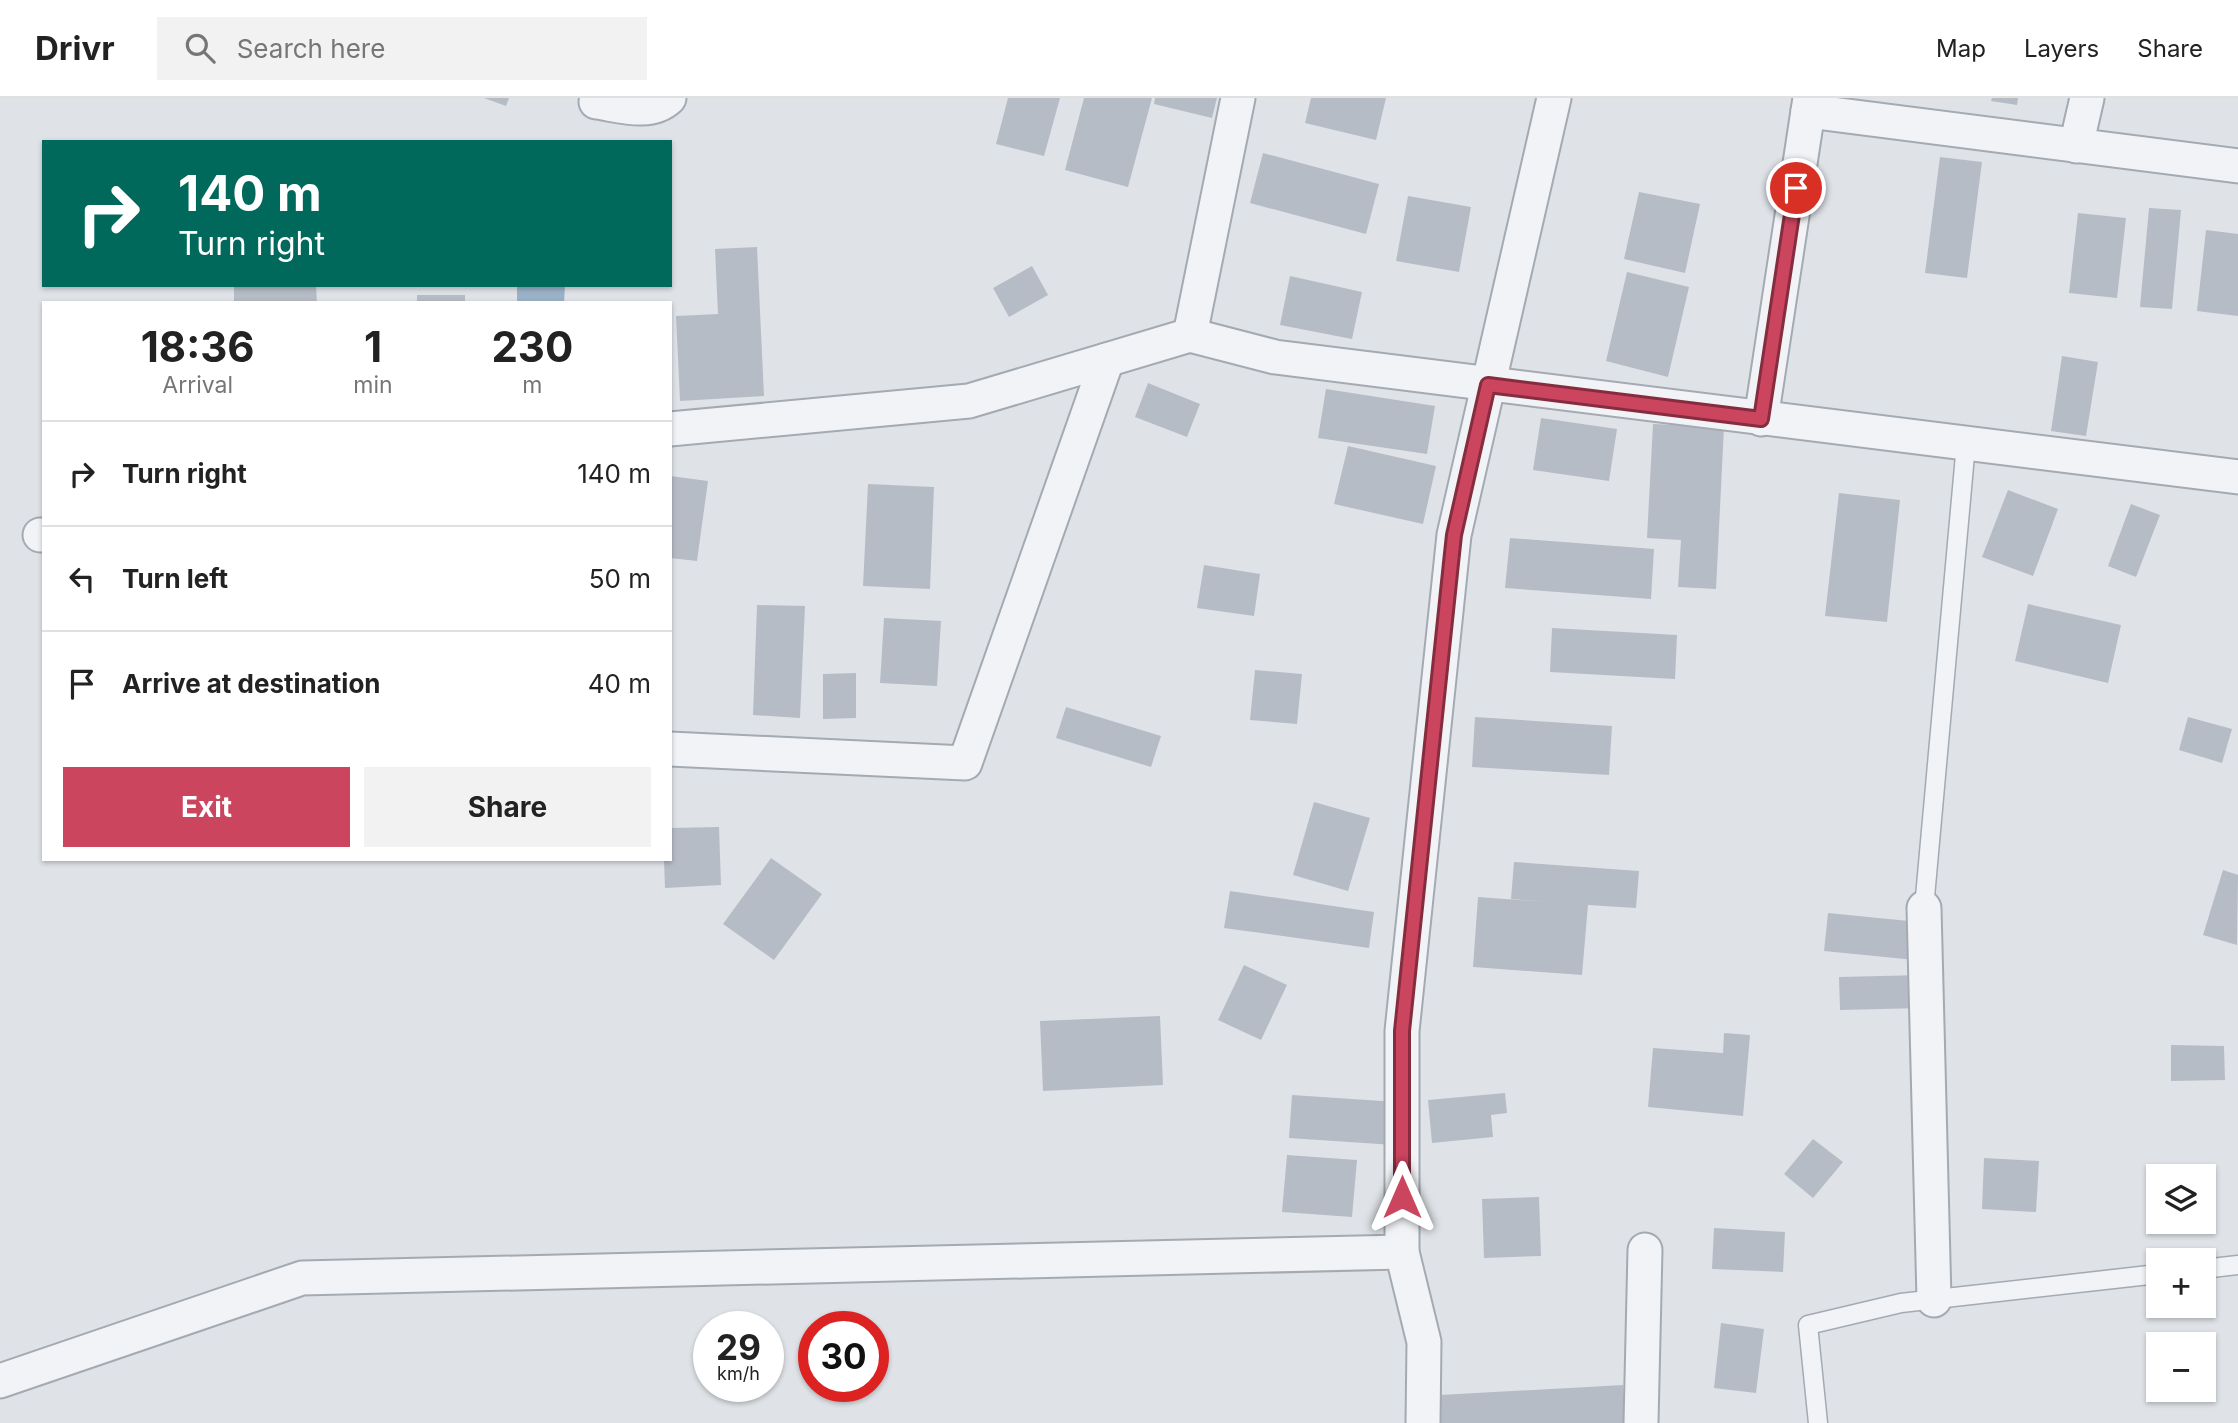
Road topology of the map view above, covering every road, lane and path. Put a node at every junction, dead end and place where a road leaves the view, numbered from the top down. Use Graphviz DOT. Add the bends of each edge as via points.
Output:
graph roads {
  1 [pos="669,98"];
  2 [pos="1238,98"];
  3 [pos="1554,98"];
  4 [pos="2087,98"];
  5 [pos="596,102"];
  6 [pos="1809,105"];
  7 [pos="2076,146"];
  8 [pos="2238,166"];
  9 [pos="1191,335"];
  10 [pos="1107,360"];
  11 [pos="1488,385"];
  12 [pos="1761,419"];
  13 [pos="672,429"];
  14 [pos="1966,444"];
  15 [pos="2238,477"];
  16 [pos="672,749"];
  17 [pos="1924,908"];
  18 [pos="1645,1250"];
  19 [pos="1402,1252"];
  20 [pos="2238,1265"];
  21 [pos="2216,1268"];
  22 [pos="2146,1275"];
  23 [pos="1934,1300"];
  24 [pos="0,1381"];
  25 [pos="1423,1423"];
  26 [pos="1641,1423"];
  27 [pos="1818,1423"];
  1 -- 5 [label="street" via="647,109"];
  2 -- 9 [label="street"];
  3 -- 11 [label="street"];
  4 -- 7 [label="street"];
  6 -- 7 [label="street"];
  6 -- 12 [label="street"];
  7 -- 8 [label="street"];
  9 -- 10 [label="street"];
  9 -- 11 [label="street" via="1275,357"];
  10 -- 13 [label="street" via="969,401"];
  10 -- 16 [label="street" via="965,763"];
  11 -- 12 [label="street"];
  11 -- 19 [label="street" via="1454,535 1402,1031"];
  12 -- 14 [label="street"];
  14 -- 15 [label="street"];
  14 -- 17 [label="lane"];
  17 -- 23 [label="street"];
  18 -- 26 [label="street"];
  19 -- 24 [label="street" via="302,1278"];
  19 -- 25 [label="street" via="1424,1342"];
  20 -- 21 [label="lane"];
  22 -- 23 [label="lane"];
  23 -- 27 [label="lane" via="1808,1325"];
}
